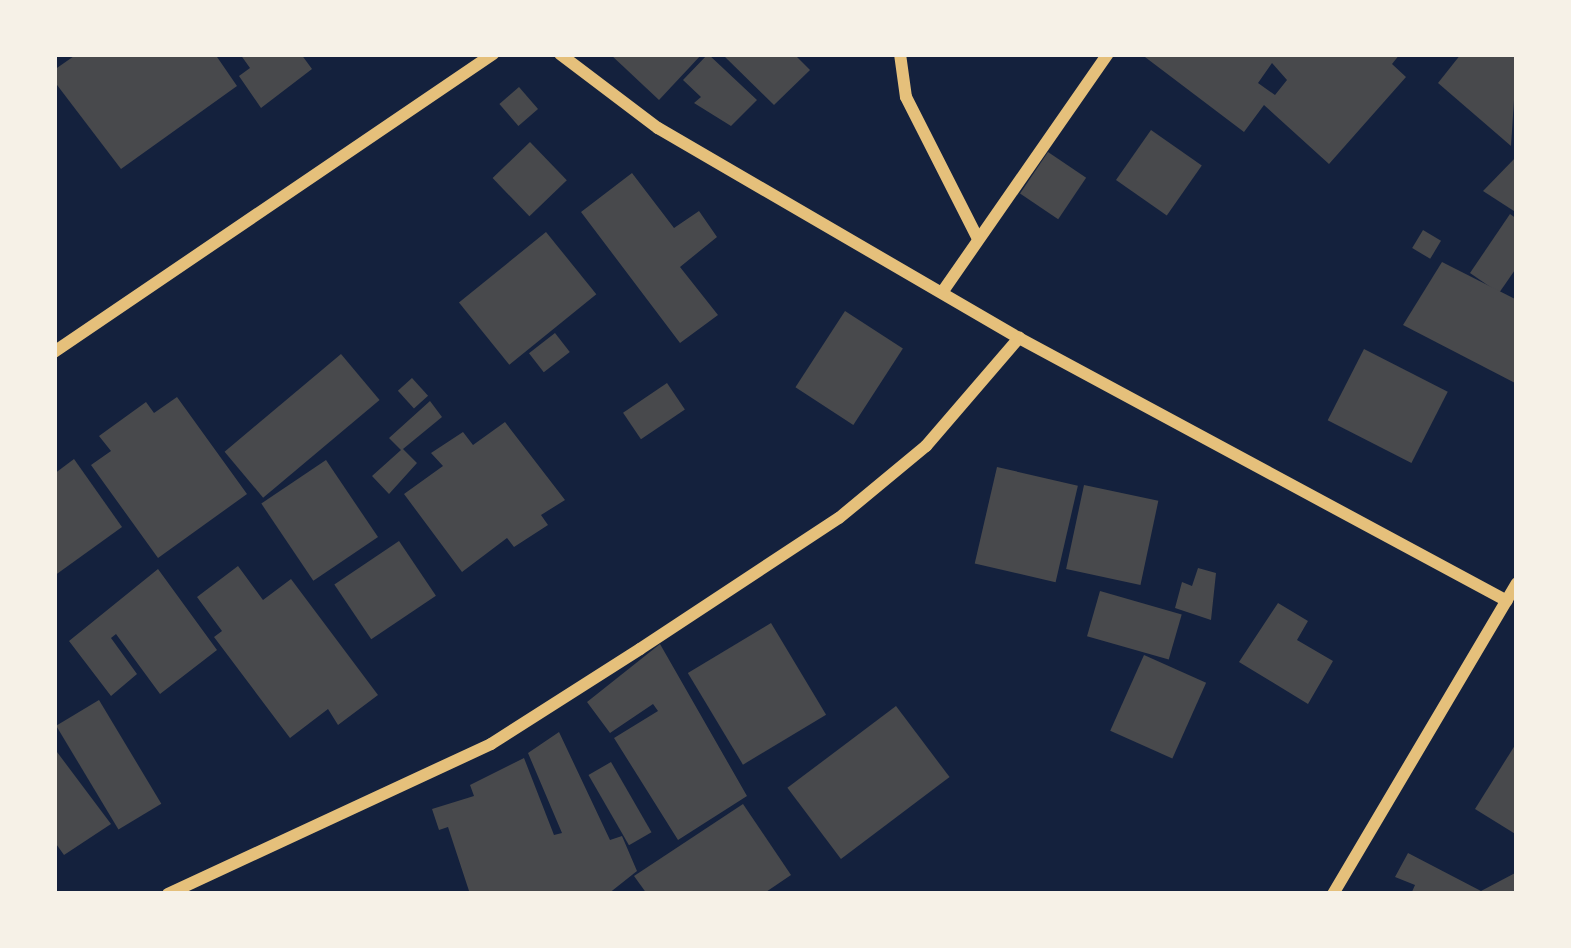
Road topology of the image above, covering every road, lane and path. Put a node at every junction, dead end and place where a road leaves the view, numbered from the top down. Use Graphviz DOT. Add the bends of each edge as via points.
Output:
graph roads {
  1 [pos="493,54"];
  2 [pos="560,54"];
  3 [pos="901,54"];
  4 [pos="1108,54"];
  5 [pos="977,237"];
  6 [pos="943,291"];
  7 [pos="1019,338"];
  8 [pos="54,352"];
  9 [pos="1517,583"];
  10 [pos="1507,601"];
  11 [pos="168,894"];
  12 [pos="1333,894"];
  1 -- 8 [label="street"];
  2 -- 6 [label="street" via="658,128"];
  3 -- 5 [label="street" via="906,97"];
  4 -- 5 [label="street"];
  5 -- 6 [label="street"];
  6 -- 7 [label="street"];
  7 -- 10 [label="street"];
  7 -- 11 [label="street" via="909,461 839,518 660,636 491,744"];
  9 -- 10 [label="street"];
  10 -- 12 [label="street"];
}
